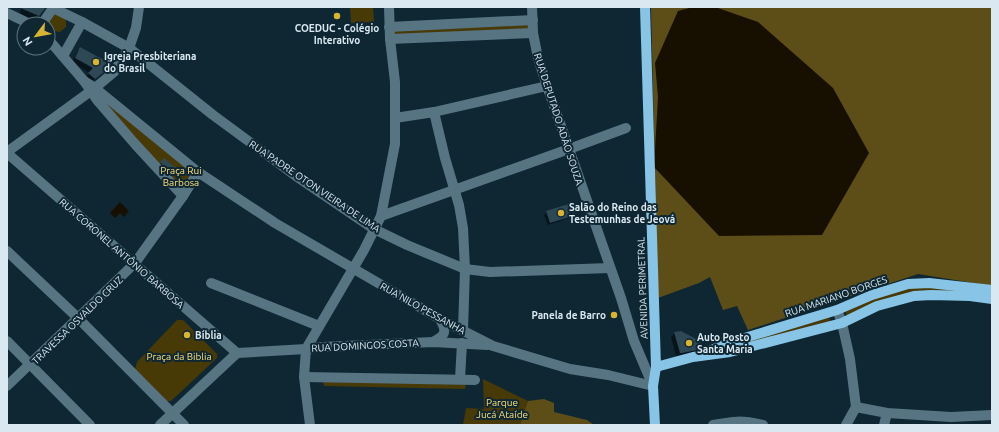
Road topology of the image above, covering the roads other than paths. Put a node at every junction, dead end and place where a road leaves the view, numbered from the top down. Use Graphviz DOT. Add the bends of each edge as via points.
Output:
graph roads {
  1 [pos="139,7"];
  2 [pos="389,7"];
  3 [pos="532,7"];
  4 [pos="645,7"];
  5 [pos="64,10"];
  6 [pos="48,16"];
  7 [pos="533,20"];
  8 [pos="82,22"];
  9 [pos="389,27"];
  10 [pos="533,33"];
  11 [pos="390,39"];
  12 [pos="129,48"];
  13 [pos="56,49"];
  14 [pos="63,56"];
  15 [pos="547,86"];
  16 [pos="93,90"];
  17 [pos="434,112"];
  18 [pos="395,118"];
  19 [pos="626,128"];
  20 [pos="569,149"];
  21 [pos="7,152"];
  22 [pos="198,172"];
  23 [pos="454,190"];
  24 [pos="183,196"];
  25 [pos="381,216"];
  26 [pos="374,228"];
  27 [pos="7,251"];
  28 [pos="135,263"];
  29 [pos="610,268"];
  30 [pos="353,269"];
  31 [pos="465,269"];
  32 [pos="211,283"];
  33 [pos="992,290"];
  34 [pos="992,299"];
  35 [pos="837,310"];
  36 [pos="78,318"];
  37 [pos="440,319"];
  38 [pos="842,323"];
  39 [pos="319,326"];
  40 [pos="463,330"];
  41 [pos="7,341"];
  42 [pos="433,342"];
  43 [pos="462,343"];
  44 [pos="493,346"];
  45 [pos="306,349"];
  46 [pos="237,353"];
  47 [pos="693,357"];
  48 [pos="31,365"];
  49 [pos="656,367"];
  50 [pos="304,377"];
  51 [pos="460,379"];
  52 [pos="475,380"];
  53 [pos="7,386"];
  54 [pos="653,386"];
  55 [pos="856,407"];
  56 [pos="887,413"];
  57 [pos="173,414"];
  58 [pos="992,415"];
  59 [pos="950,421"];
  60 [pos="713,424"];
  61 [pos="90,425"];
  62 [pos="160,425"];
  63 [pos="184,425"];
  64 [pos="310,425"];
  65 [pos="654,425"];
  66 [pos="763,425"];
  67 [pos="846,425"];
  68 [pos="884,425"];
  1 -- 12 [label="street" via="136,28"];
  2 -- 9 [label="street"];
  3 -- 7 [label="street, RUA DEPUTADO ADÃO SOUZA"];
  4 -- 49 [label="main road, AVENIDA PERIMETRAL"];
  5 -- 6 [label="street, RUA PADRE OTON VIEIRA DE LIMA" via="53,8"];
  5 -- 8 [label="street, RUA PADRE OTON VIEIRA DE LIMA"];
  7 -- 9 [label="street"];
  7 -- 10 [label="street, RUA DEPUTADO ADÃO SOUZA"];
  8 -- 12 [label="street, RUA PADRE OTON VIEIRA DE LIMA"];
  8 -- 14 [label="street"];
  9 -- 11 [label="street"];
  10 -- 11 [label="street"];
  10 -- 15 [label="street, RUA DEPUTADO ADÃO SOUZA"];
  11 -- 18 [label="street" via="395,82"];
  12 -- 16 [label="street" via="114,72"];
  12 -- 26 [label="street, RUA PADRE OTON VIEIRA DE LIMA" via="213,115 296,176"];
  13 -- 14 [label="street"];
  14 -- 16 [label="street"];
  15 -- 17 [label="street"];
  15 -- 20 [label="street, RUA DEPUTADO ADÃO SOUZA"];
  16 -- 21 [label="street"];
  16 -- 22 [label="street, RUA NILO PESSANHA"];
  16 -- 24 [label="street" via="97,100 130,139"];
  17 -- 18 [label="street"];
  17 -- 23 [label="street"];
  18 -- 25 [label="street" via="395,144"];
  19 -- 20 [label="street"];
  20 -- 23 [label="street"];
  20 -- 29 [label="street, RUA DEPUTADO ADÃO SOUZA"];
  21 -- 28 [label="street, RUA CORONEL ANTÔNIO BARBOSA"];
  22 -- 24 [label="street, TRAVESSA OSVALDO CRUZ"];
  22 -- 30 [label="street, RUA NILO PESSANHA" via="275,223"];
  23 -- 25 [label="street"];
  23 -- 31 [label="street" via="463,228"];
  24 -- 28 [label="street, TRAVESSA OSVALDO CRUZ"];
  25 -- 26 [label="street"];
  26 -- 30 [label="street"];
  26 -- 31 [label="street, RUA PADRE OTON VIEIRA DE LIMA"];
  27 -- 36 [label="street"];
  28 -- 36 [label="street, TRAVESSA OSVALDO CRUZ"];
  28 -- 46 [label="street, RUA CORONEL ANTÔNIO BARBOSA"];
  29 -- 31 [label="street, RUA PADRE OTON VIEIRA DE LIMA" via="490,272"];
  29 -- 54 [label="street, RUA DEPUTADO ADÃO SOUZA" via="634,341"];
  30 -- 37 [label="street, RUA NILO PESSANHA"];
  30 -- 39 [label="street"];
  31 -- 40 [label="street"];
  32 -- 39 [label="street"];
  33 -- 35 [label="main road, RUA MARIANO BORGES" via="929,283 908,284 872,295"];
  34 -- 38 [label="main road, RUA MARIANO BORGES" via="914,296 878,306"];
  35 -- 38 [label="street"];
  35 -- 47 [label="main road, RUA MARIANO BORGES" via="728,343"];
  36 -- 48 [label="street, TRAVESSA OSVALDO CRUZ"];
  36 -- 57 [label="street"];
  37 -- 40 [label="street, RUA NILO PESSANHA"];
  37 -- 42 [label="street" via="444,333"];
  38 -- 47 [label="main road, RUA MARIANO BORGES" via="730,352"];
  38 -- 55 [label="street" via="850,358"];
  39 -- 45 [label="street"];
  40 -- 44 [label="street, RUA NILO PESSANHA"];
  41 -- 48 [label="street"];
  42 -- 43 [label="street, RUA DOMINGOS COSTA"];
  42 -- 45 [label="street, RUA DOMINGOS COSTA"];
  43 -- 44 [label="street, RUA DOMINGOS COSTA"];
  43 -- 51 [label="street"];
  44 -- 54 [label="street" via="570,370"];
  45 -- 46 [label="street, RUA DOMINGOS COSTA"];
  45 -- 50 [label="street"];
  46 -- 57 [label="street"];
  47 -- 49 [label="main road, RUA MARIANO BORGES"];
  48 -- 53 [label="street, TRAVESSA OSVALDO CRUZ"];
  48 -- 61 [label="street"];
  49 -- 54 [label="main road, AVENIDA PERIMETRAL"];
  50 -- 51 [label="street"];
  50 -- 64 [label="street"];
  51 -- 52 [label="street"];
  54 -- 65 [label="main road, AVENIDA PERIMETRAL"];
  55 -- 56 [label="street"];
  55 -- 67 [label="street"];
  56 -- 59 [label="street"];
  56 -- 68 [label="street"];
  57 -- 62 [label="street"];
  57 -- 63 [label="street"];
  58 -- 59 [label="street"];
  60 -- 66 [label="street" via="746,421"];
}
